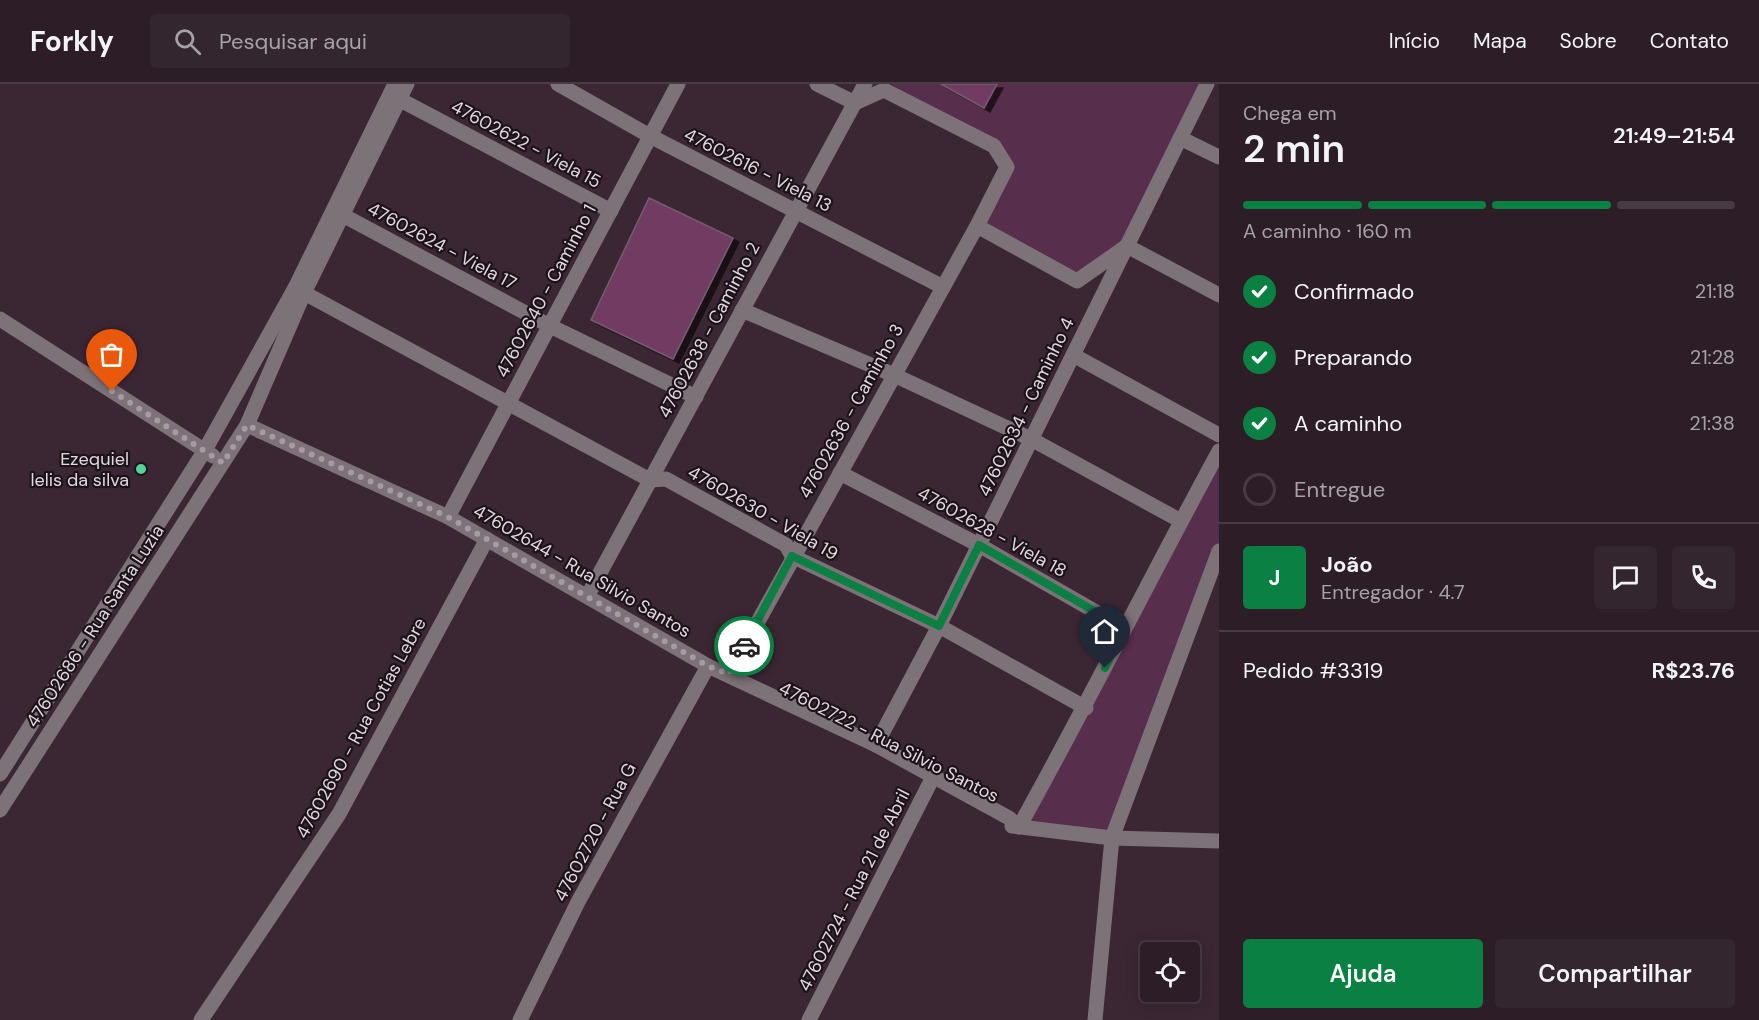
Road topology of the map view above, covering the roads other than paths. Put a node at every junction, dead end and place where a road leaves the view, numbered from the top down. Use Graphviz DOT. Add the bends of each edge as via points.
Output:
graph roads {
  1 [pos="407,84"];
  2 [pos="558,84"];
  3 [pos="678,84"];
  4 [pos="817,84"];
  5 [pos="865,84"];
  6 [pos="1207,84"];
  7 [pos="395,93"];
  8 [pos="855,103"];
  9 [pos="650,136"];
  10 [pos="1180,138"];
  11 [pos="1219,157"];
  12 [pos="337,212"];
  13 [pos="610,212"];
  14 [pos="795,212"];
  15 [pos="977,226"];
  16 [pos="1127,246"];
  17 [pos="943,287"];
  18 [pos="299,290"];
  19 [pos="1219,295"];
  20 [pos="742,310"];
  21 [pos="0,319"];
  22 [pos="550,326"];
  23 [pos="1073,355"];
  24 [pos="894,375"];
  25 [pos="696,397"];
  26 [pos="508,402"];
  27 [pos="247,425"];
  28 [pos="1219,435"];
  29 [pos="1031,439"];
  30 [pos="205,450"];
  31 [pos="1219,451"];
  32 [pos="223,463"];
  33 [pos="840,472"];
  34 [pos="650,480"];
  35 [pos="448,517"];
  36 [pos="1181,521"];
  37 [pos="485,543"];
  38 [pos="979,545"];
  39 [pos="1219,551"];
  40 [pos="792,556"];
  41 [pos="588,595"];
  42 [pos="939,626"];
  43 [pos="1124,628"];
  44 [pos="706,669"];
  45 [pos="729,674"];
  46 [pos="1086,708"];
  47 [pos="876,745"];
  48 [pos="0,774"];
  49 [pos="931,781"];
  50 [pos="0,810"];
  51 [pos="1019,827"];
  52 [pos="1112,837"];
  53 [pos="1219,841"];
  54 [pos="201,1020"];
  55 [pos="520,1020"];
  56 [pos="809,1020"];
  57 [pos="1095,1020"];
  1 -- 7 [label="street"];
  2 -- 9 [label="street, 47602616 - Viela 13"];
  3 -- 9 [label="street, 47602640 - Caminho 1"];
  4 -- 8 [label="street"];
  5 -- 8 [label="street, 47602638 - Caminho 2"];
  6 -- 10 [label="street, 47602634 - Caminho 4"];
  7 -- 12 [label="street"];
  7 -- 13 [label="street, 47602622 - Viela 15"];
  8 -- 14 [label="street, 47602638 - Caminho 2"];
  8 -- 15 [label="street, 47602636 - Caminho 3" via="884,90 994,147 1007,167"];
  9 -- 13 [label="street, 47602640 - Caminho 1"];
  9 -- 14 [label="street, 47602616 - Viela 13"];
  10 -- 11 [label="street"];
  10 -- 16 [label="street, 47602634 - Caminho 4"];
  12 -- 18 [label="street"];
  12 -- 22 [label="street, 47602624 - Viela 17"];
  13 -- 22 [label="street, 47602640 - Caminho 1"];
  14 -- 17 [label="street, 47602616 - Viela 13"];
  14 -- 20 [label="street, 47602638 - Caminho 2"];
  15 -- 16 [label="street" via="1077,281"];
  15 -- 17 [label="street, 47602636 - Caminho 3"];
  16 -- 19 [label="street"];
  16 -- 23 [label="street, 47602634 - Caminho 4"];
  17 -- 24 [label="street, 47602636 - Caminho 3"];
  18 -- 26 [label="street, 47602630 - Viela 19"];
  18 -- 27 [label="street, 47602686 - Rua Santa Luzia"];
  18 -- 30 [label="street"];
  20 -- 24 [label="street"];
  20 -- 25 [label="street, 47602638 - Caminho 2"];
  21 -- 30 [label="street"];
  22 -- 25 [label="street, 47602624 - Viela 17"];
  22 -- 26 [label="street, 47602640 - Caminho 1"];
  23 -- 28 [label="street"];
  23 -- 29 [label="street, 47602634 - Caminho 4"];
  24 -- 29 [label="street"];
  24 -- 33 [label="street, 47602636 - Caminho 3"];
  25 -- 34 [label="street, 47602638 - Caminho 2"];
  26 -- 34 [label="street, 47602630 - Viela 19"];
  26 -- 35 [label="street, 47602640 - Caminho 1"];
  27 -- 32 [label="street, 47602686 - Rua Santa Luzia"];
  27 -- 35 [label="street, 47602644 - Rua Silvio Santos"];
  27 -- 37 [label="street, 47602722 - Rua Silvio Santos" via="267,441"];
  29 -- 36 [label="street"];
  29 -- 38 [label="street, 47602634 - Caminho 4"];
  30 -- 32 [label="street"];
  30 -- 48 [label="street"];
  31 -- 36 [label="street"];
  32 -- 50 [label="street, 47602686 - Rua Santa Luzia"];
  33 -- 38 [label="street, 47602628 - Viela 18"];
  33 -- 40 [label="street, 47602636 - Caminho 3"];
  34 -- 40 [label="street, 47602630 - Viela 19" via="666,479 786,545"];
  34 -- 41 [label="street, 47602638 - Caminho 2"];
  35 -- 37 [label="street, 47602644 - Rua Silvio Santos"];
  36 -- 43 [label="street"];
  37 -- 41 [label="street, 47602644 - Rua Silvio Santos"];
  37 -- 44 [label="street, 47602722 - Rua Silvio Santos"];
  37 -- 54 [label="street, 47602690 - Rua Cotias Lebre" via="339,814"];
  38 -- 42 [label="street, 47602634 - Caminho 4"];
  38 -- 43 [label="street, 47602628 - Viela 18"];
  39 -- 52 [label="street"];
  40 -- 42 [label="street, 47602630 - Viela 19"];
  40 -- 45 [label="street, 47602636 - Caminho 3"];
  41 -- 44 [label="street, 47602644 - Rua Silvio Santos"];
  42 -- 46 [label="street, 47602630 - Viela 19"];
  42 -- 47 [label="street, 47602634 - Caminho 4"];
  43 -- 46 [label="street"];
  44 -- 45 [label="street, 47602644 - Rua Silvio Santos"];
  44 -- 49 [label="street, 47602722 - Rua Silvio Santos"];
  44 -- 55 [label="street, 47602720 - Rua G" via="578,903"];
  45 -- 47 [label="street, 47602644 - Rua Silvio Santos"];
  46 -- 51 [label="street"];
  47 -- 49 [label="street, 47602644 - Rua Silvio Santos"];
  49 -- 51 [label="street, 47602644 - Rua Silvio Santos" via="1009,818"];
  49 -- 56 [label="street, 47602724 - Rua 21 de Abril"];
  51 -- 52 [label="street"];
  52 -- 53 [label="street"];
  52 -- 57 [label="street"];
}
